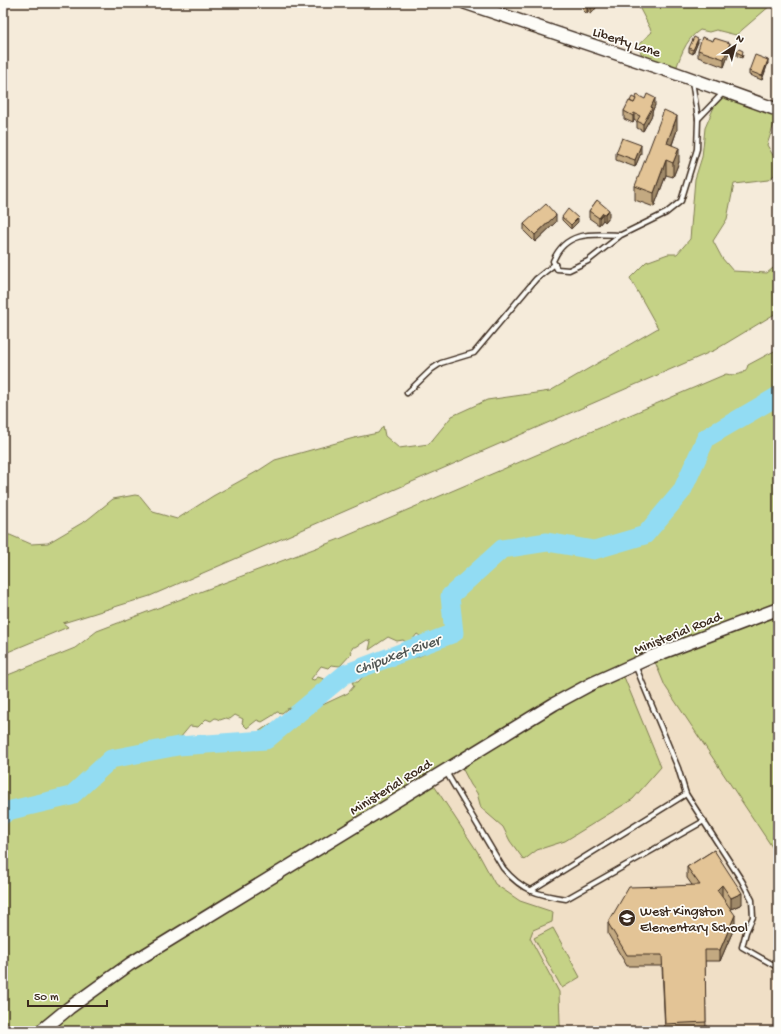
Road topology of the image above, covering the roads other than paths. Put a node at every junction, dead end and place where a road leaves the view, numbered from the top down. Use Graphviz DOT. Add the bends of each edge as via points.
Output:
graph roads {
  1 [pos="466,3"];
  2 [pos="692,79"];
  3 [pos="724,92"];
  4 [pos="778,110"];
  5 [pos="698,120"];
  6 [pos="621,235"];
  7 [pos="555,264"];
  8 [pos="407,393"];
  9 [pos="778,609"];
  10 [pos="635,665"];
  11 [pos="445,770"];
  12 [pos="686,794"];
  13 [pos="704,821"];
  14 [pos="530,891"];
  15 [pos="778,967"];
  16 [pos="41,1031"];
  1 -- 2 [label="main road, Liberty Lane"];
  2 -- 3 [label="main road, Liberty Lane"];
  2 -- 5 [label="lane"];
  3 -- 4 [label="main road, Liberty Lane"];
  3 -- 5 [label="lane"];
  5 -- 6 [label="lane" via="697,149 681,200 666,213"];
  6 -- 7 [label="lane" via="588,261 569,270 557,269"];
  6 -- 7 [label="lane" via="588,234 568,240 557,250 553,261"];
  7 -- 8 [label="lane" via="536,279 474,353 432,369"];
  9 -- 10 [label="main road, Ministerial Road"];
  10 -- 11 [label="main road, Ministerial Road" via="554,704"];
  10 -- 12 [label="lane" via="678,768"];
  11 -- 14 [label="lane" via="503,868 510,877"];
  11 -- 16 [label="main road, Ministerial Road" via="130,964"];
  12 -- 13 [label="lane"];
  12 -- 14 [label="lane"];
  13 -- 14 [label="lane" via="566,899"];
  13 -- 15 [label="lane" via="752,900 752,917 742,947"];
}
